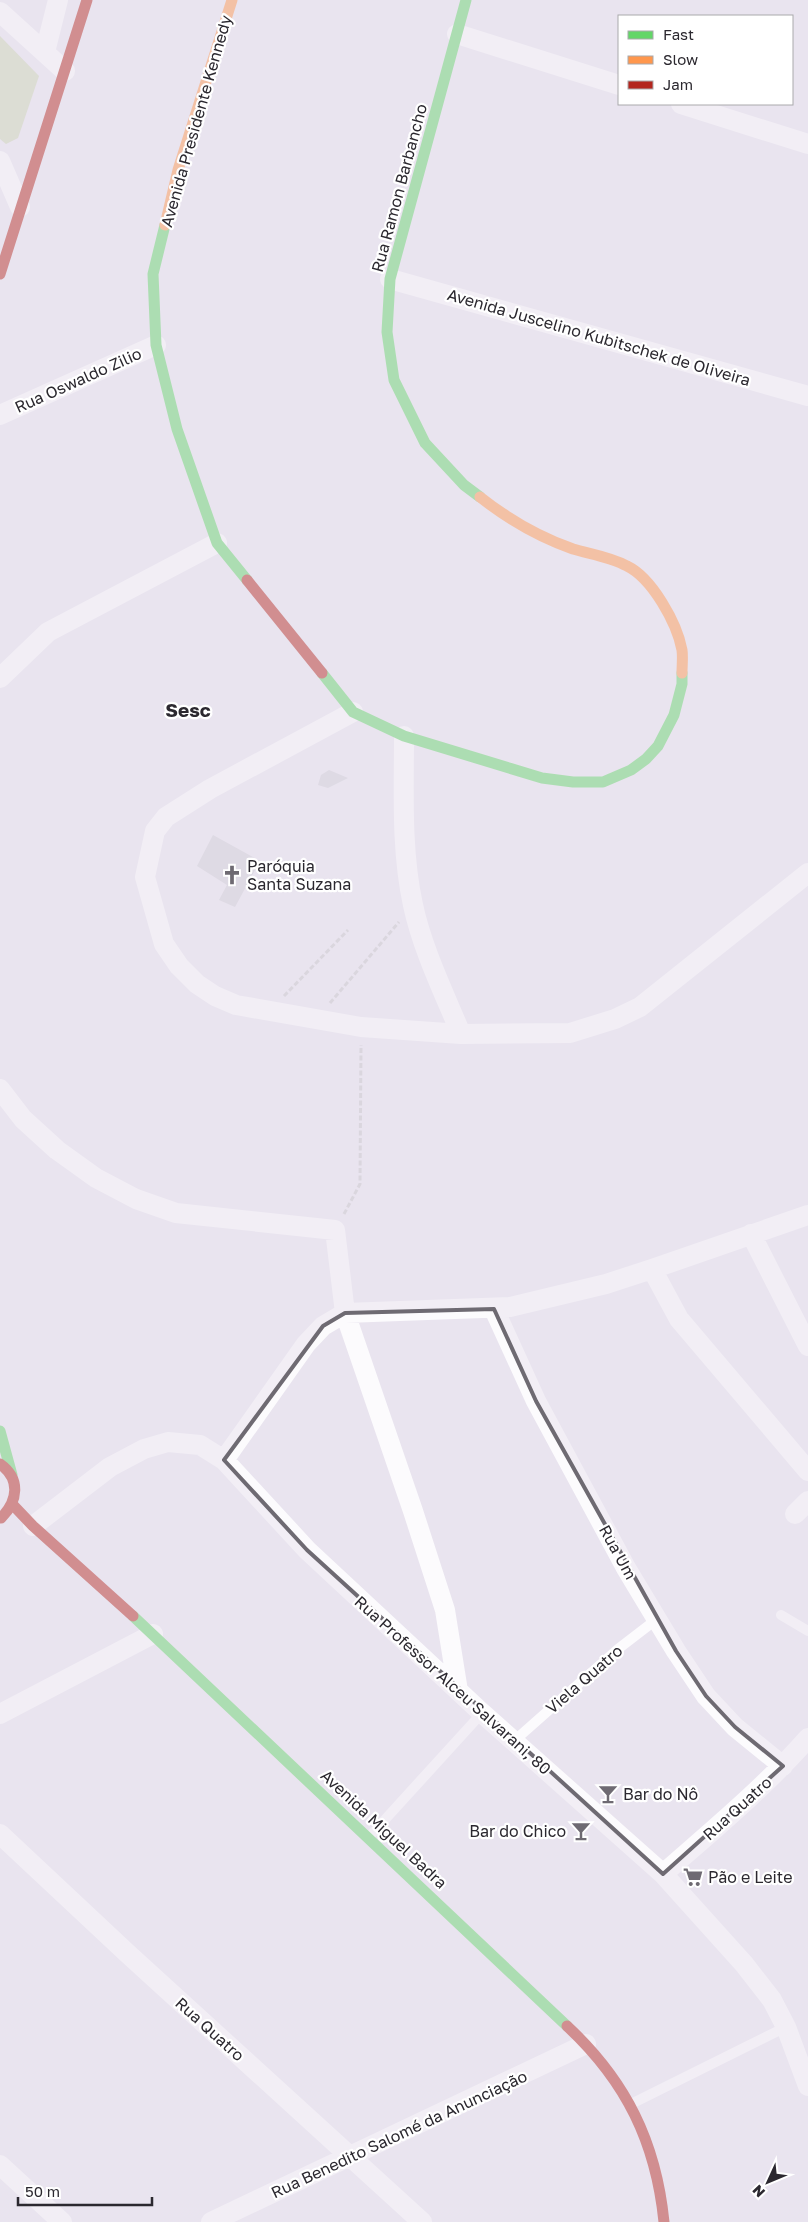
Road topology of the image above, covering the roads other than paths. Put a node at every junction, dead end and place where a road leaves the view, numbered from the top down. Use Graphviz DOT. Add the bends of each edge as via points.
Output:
graph roads {
  1 [pos="58,0"];
  2 [pos="87,0"];
  3 [pos="232,0"];
  4 [pos="466,0"];
  5 [pos="0,12"];
  6 [pos="457,34"];
  7 [pos="45,52"];
  8 [pos="65,71"];
  9 [pos="618,85"];
  10 [pos="684,105"];
  11 [pos="808,144"];
  12 [pos="0,161"];
  13 [pos="20,207"];
  14 [pos="0,274"];
  15 [pos="390,279"];
  16 [pos="156,346"];
  17 [pos="808,396"];
  18 [pos="0,415"];
  19 [pos="217,543"];
  20 [pos="0,678"];
  21 [pos="353,712"];
  22 [pos="404,736"];
  23 [pos="808,873"];
  24 [pos="461,1034"];
  25 [pos="0,1089"];
  26 [pos="808,1215"];
  27 [pos="752,1234"];
  28 [pos="652,1270"];
  29 [pos="494,1309"];
  30 [pos="345,1313"];
  31 [pos="807,1342"];
  32 [pos="0,1431"];
  33 [pos="224,1460"];
  34 [pos="0,1464"];
  35 [pos="808,1471"];
  36 [pos="12,1475"];
  37 [pos="13,1505"];
  38 [pos="0,1518"];
  39 [pos="33,1526"];
  40 [pos="781,1615"];
  41 [pos="656,1619"];
  42 [pos="808,1631"];
  43 [pos="153,1634"];
  44 [pos="458,1691"];
  45 [pos="482,1713"];
  46 [pos="0,1714"];
  47 [pos="808,1738"];
  48 [pos="514,1741"];
  49 [pos="783,1766"];
  50 [pos="0,1834"];
  51 [pos="369,1837"];
  52 [pos="663,1874"];
  53 [pos="786,2026"];
  54 [pos="586,2044"];
  55 [pos="808,2086"];
  56 [pos="630,2104"];
  57 [pos="352,2157"];
  58 [pos="0,2165"];
  59 [pos="62,2222"];
  60 [pos="211,2222"];
  61 [pos="422,2222"];
  62 [pos="664,2222"];
  1 -- 7 [label="street"];
  2 -- 8 [label="street"];
  3 -- 16 [label="street, Avenida Presidente Kennedy" via="178,170 153,274"];
  4 -- 6 [label="street, Rua Ramon Barbancho"];
  5 -- 7 [label="street"];
  6 -- 9 [label="street"];
  6 -- 15 [label="street, Rua Ramon Barbancho"];
  7 -- 8 [label="street"];
  8 -- 13 [label="street"];
  10 -- 11 [label="street"];
  12 -- 13 [label="street"];
  13 -- 14 [label="street"];
  15 -- 17 [label="street, Avenida Juscelino Kubitschek de Oliveira"];
  15 -- 22 [label="street, Rua Ramon Barbancho" via="387,332 394,380 425,444 464,485 496,510 540,535 628,566 654,590 672,619 682,650 682,684 674,715 658,746 631,770 603,782 542,778"];
  16 -- 18 [label="street, Rua Oswaldo Zilio"];
  16 -- 19 [label="street, Avenida Presidente Kennedy" via="177,429"];
  19 -- 20 [label="street" via="48,632"];
  19 -- 21 [label="street, Avenida Presidente Kennedy"];
  21 -- 22 [label="street, Avenida Presidente Kennedy"];
  21 -- 24 [label="street" via="210,789 166,817 155,830 145,877 164,944 197,984 236,1005 361,1026"];
  22 -- 24 [label="street" via="406,859 413,905"];
  23 -- 24 [label="street" via="640,1007 615,1020 570,1033"];
  25 -- 30 [label="street" via="23,1119 57,1150 96,1178 136,1199 176,1213 335,1230"];
  26 -- 27 [label="street"];
  27 -- 28 [label="street"];
  27 -- 31 [label="street"];
  28 -- 29 [label="street" via="606,1284"];
  28 -- 35 [label="street" via="679,1319"];
  29 -- 30 [label="street"];
  29 -- 41 [label="street, Rua Um" via="536,1401"];
  30 -- 33 [label="street" via="323,1326 306,1344"];
  30 -- 44 [label="street" via="445,1610"];
  32 -- 36 [label="street"];
  33 -- 39 [label="street, Rua Professor Alceu Salvarani, 80" via="200,1445 168,1442 144,1450 110,1468"];
  33 -- 44 [label="street, Rua Professor Alceu Salvarani, 80" via="307,1550"];
  34 -- 36 [label="street"];
  36 -- 37 [label="street" via="16,1496"];
  37 -- 38 [label="street"];
  37 -- 39 [label="street, Avenida Miguel Badra"];
  39 -- 43 [label="street, Avenida Miguel Badra"];
  40 -- 42 [label="lane"];
  41 -- 48 [label="lane, Viela Quatro"];
  41 -- 49 [label="street, Rua Um" via="706,1696 734,1727"];
  43 -- 46 [label="street"];
  43 -- 51 [label="street, Avenida Miguel Badra"];
  44 -- 45 [label="street, Rua Professor Alceu Salvarani, 80"];
  45 -- 48 [label="street, Rua Professor Alceu Salvarani, 80"];
  45 -- 51 [label="lane"];
  47 -- 49 [label="street, Rua Quatro"];
  48 -- 52 [label="street, Rua Professor Alceu Salvarani, 80"];
  49 -- 52 [label="street, Rua Quatro"];
  50 -- 57 [label="street, Rua Quatro"];
  51 -- 54 [label="street, Avenida Miguel Badra"];
  52 -- 53 [label="street, Rua Professor Alceu Salvarani, 80" via="744,1964 772,2000"];
  53 -- 55 [label="street, Rua Professor Alceu Salvarani, 80"];
  53 -- 56 [label="lane"];
  54 -- 56 [label="street, Avenida Miguel Badra"];
  54 -- 57 [label="street, Rua Benedito Salomé da Anunciação"];
  56 -- 62 [label="street, Avenida Miguel Badra" via="649,2148 662,2194"];
  57 -- 60 [label="street, Rua Benedito Salomé da Anunciação"];
  57 -- 61 [label="street, Rua Quatro"];
  58 -- 59 [label="street"];
}
